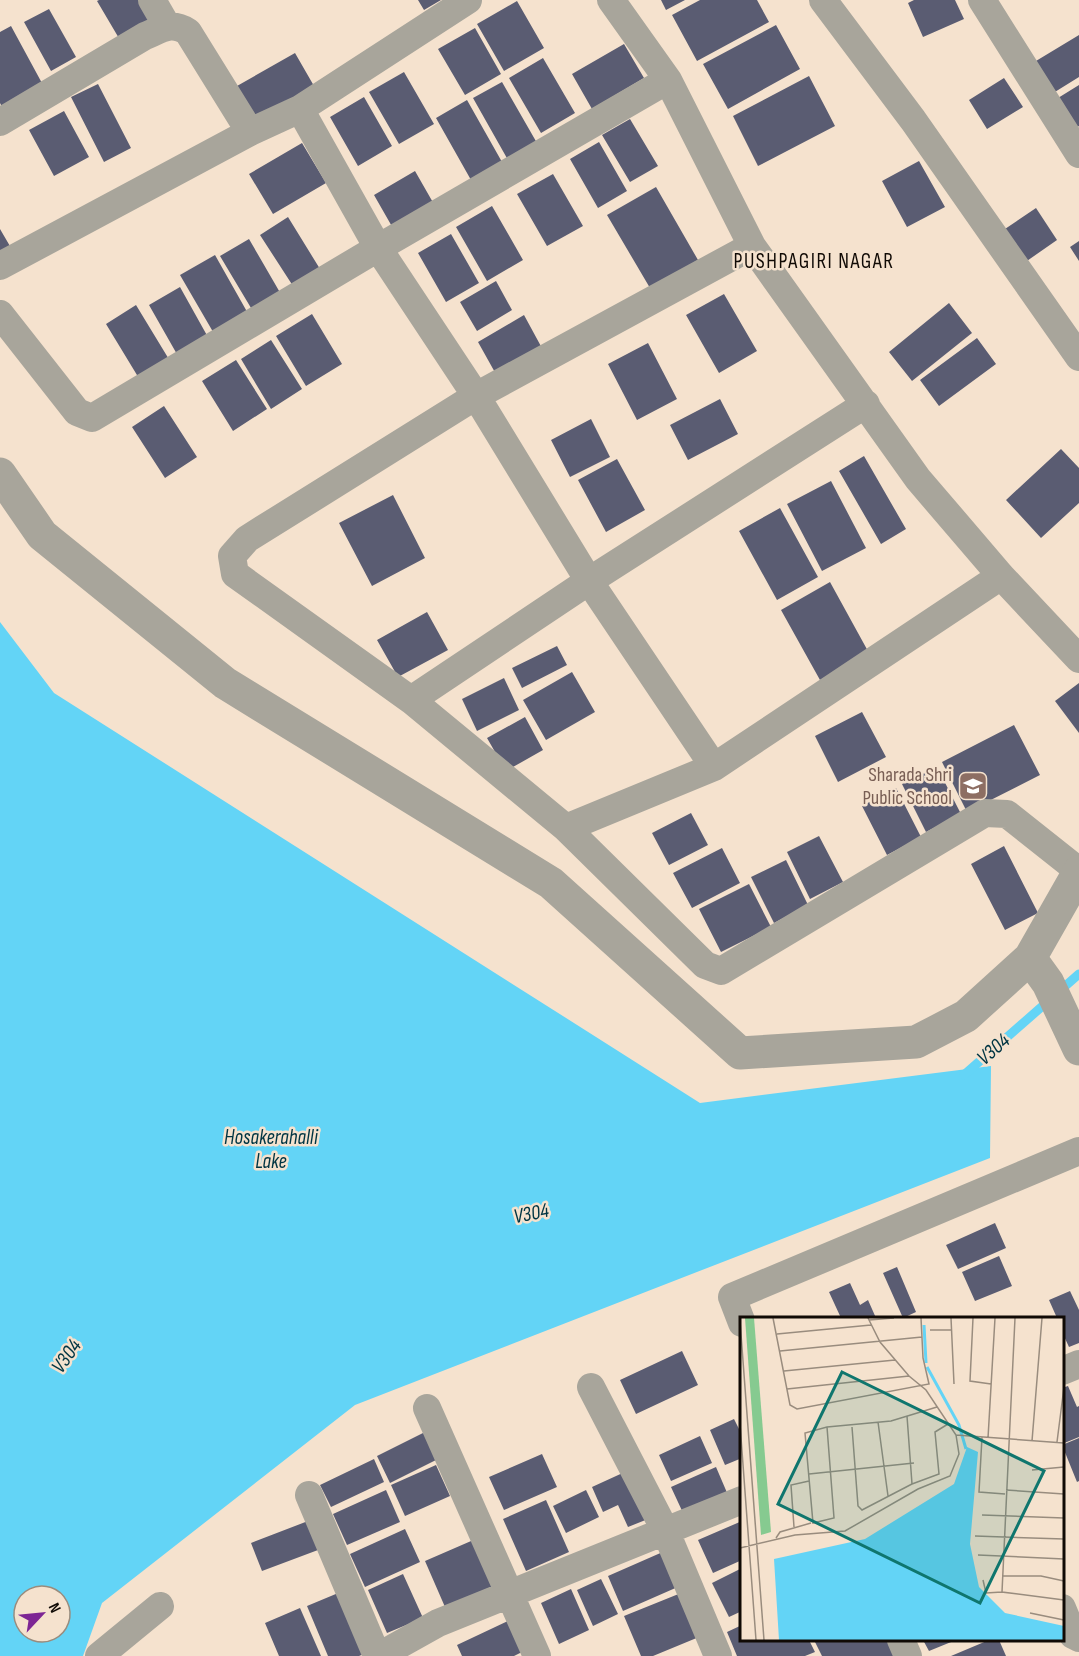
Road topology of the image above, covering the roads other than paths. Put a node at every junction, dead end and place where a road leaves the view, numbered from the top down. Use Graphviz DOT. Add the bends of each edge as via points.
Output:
graph roads {
  1 [pos="152,0"];
  2 [pos="468,0"];
  3 [pos="611,0"];
  4 [pos="824,0"];
  5 [pos="982,0"];
  6 [pos="167,26"];
  7 [pos="668,80"];
  8 [pos="300,109"];
  9 [pos="0,122"];
  10 [pos="250,132"];
  11 [pos="1079,154"];
  12 [pos="752,246"];
  13 [pos="378,248"];
  14 [pos="0,266"];
  15 [pos="0,314"];
  16 [pos="1079,357"];
  17 [pos="476,396"];
  18 [pos="866,404"];
  19 [pos="0,474"];
  20 [pos="1001,576"];
  21 [pos="589,581"];
  22 [pos="1079,659"];
  23 [pos="411,700"];
  24 [pos="714,767"];
  25 [pos="566,828"];
  26 [pos="1079,871"];
  27 [pos="1039,970"];
  28 [pos="1079,1049"];
  29 [pos="1079,1151"];
  30 [pos="740,1320"];
  31 [pos="1079,1364"];
  32 [pos="1064,1370"];
  33 [pos="591,1388"];
  34 [pos="427,1408"];
  35 [pos="309,1495"];
  36 [pos="740,1500"];
  37 [pos="666,1532"];
  38 [pos="510,1593"];
  39 [pos="160,1606"];
  40 [pos="1064,1613"];
  41 [pos="1079,1638"];
  42 [pos="901,1641"];
  43 [pos="99,1656"];
  44 [pos="378,1656"];
  45 [pos="537,1656"];
  46 [pos="718,1656"];
  47 [pos="908,1656"];
  1 -- 6 [label="street"];
  2 -- 8 [label="street"];
  3 -- 7 [label="street"];
  4 -- 16 [label="street"];
  5 -- 11 [label="street"];
  6 -- 9 [label="street"];
  6 -- 10 [label="street" via="179,26 188,32"];
  7 -- 12 [label="street"];
  7 -- 13 [label="street"];
  8 -- 10 [label="street"];
  8 -- 13 [label="street"];
  10 -- 14 [label="street"];
  12 -- 17 [label="street"];
  12 -- 18 [label="street"];
  13 -- 15 [label="street" via="92,418 77,412"];
  13 -- 17 [label="street"];
  17 -- 21 [label="street"];
  17 -- 23 [label="street" via="247,539 232,556 235,574"];
  18 -- 20 [label="street" via="918,479"];
  18 -- 21 [label="street"];
  19 -- 27 [label="street" via="42,535 225,683 552,883 741,1053 916,1042"];
  20 -- 22 [label="street"];
  20 -- 24 [label="street"];
  21 -- 23 [label="street"];
  21 -- 24 [label="street"];
  23 -- 25 [label="street"];
  24 -- 25 [label="street"];
  25 -- 26 [label="street" via="705,965 720,971 985,813 1006,814"];
  26 -- 27 [label="street"];
  27 -- 28 [label="street"];
  29 -- 30 [label="street" via="732,1297"];
  31 -- 32 [label="street"];
  33 -- 37 [label="street"];
  34 -- 38 [label="street"];
  35 -- 44 [label="street"];
  36 -- 37 [label="street"];
  37 -- 38 [label="street"];
  37 -- 46 [label="street"];
  38 -- 44 [label="street" via="438,1623"];
  38 -- 45 [label="street"];
  39 -- 43 [label="street"];
  40 -- 41 [label="street" via="1073,1635"];
  42 -- 47 [label="street"];
}
